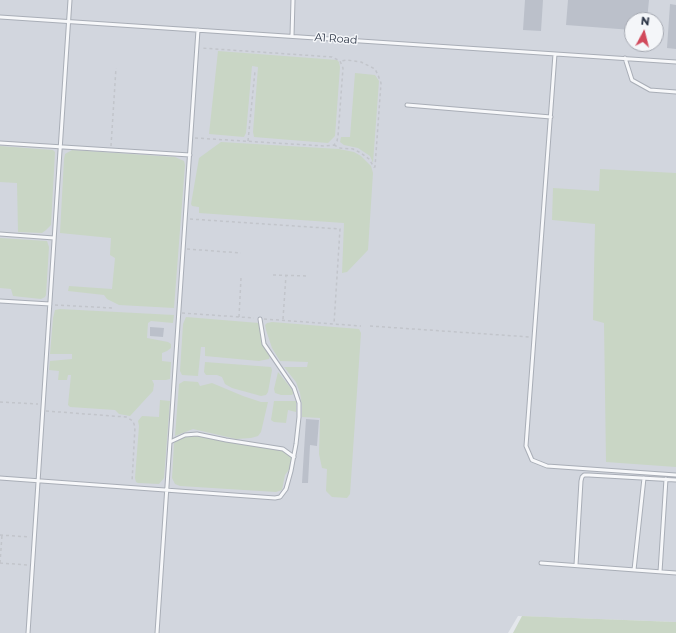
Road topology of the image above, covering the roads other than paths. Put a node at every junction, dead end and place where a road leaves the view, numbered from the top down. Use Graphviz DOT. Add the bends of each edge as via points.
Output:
graph roads {
  1 [pos="70,0"];
  2 [pos="292,0"];
  3 [pos="0,16"];
  4 [pos="68,21"];
  5 [pos="198,30"];
  6 [pos="292,36"];
  7 [pos="555,54"];
  8 [pos="625,58"];
  9 [pos="676,62"];
  10 [pos="676,92"];
  11 [pos="407,105"];
  12 [pos="551,117"];
  13 [pos="0,143"];
  14 [pos="60,147"];
  15 [pos="190,155"];
  16 [pos="0,234"];
  17 [pos="54,238"];
  18 [pos="0,301"];
  19 [pos="50,304"];
  20 [pos="260,318"];
  21 [pos="170,442"];
  22 [pos="294,457"];
  23 [pos="676,475"];
  24 [pos="0,478"];
  25 [pos="644,478"];
  26 [pos="666,479"];
  27 [pos="38,480"];
  28 [pos="676,480"];
  29 [pos="166,489"];
  30 [pos="541,563"];
  31 [pos="576,566"];
  32 [pos="634,570"];
  33 [pos="660,572"];
  34 [pos="676,573"];
  35 [pos="28,633"];
  36 [pos="157,633"];
  1 -- 4 [label="lane"];
  2 -- 6 [label="lane"];
  3 -- 4 [label="lane, A1 Road"];
  4 -- 5 [label="lane, A1 Road"];
  4 -- 14 [label="lane"];
  5 -- 6 [label="lane, A1 Road"];
  5 -- 15 [label="lane"];
  6 -- 7 [label="lane, A1 Road"];
  7 -- 8 [label="lane, A1 Road"];
  7 -- 12 [label="lane"];
  8 -- 9 [label="lane, A1 Road"];
  8 -- 10 [label="lane" via="632,80 650,90"];
  11 -- 12 [label="lane"];
  12 -- 23 [label="lane" via="526,446 532,460 547,466"];
  13 -- 14 [label="lane"];
  14 -- 15 [label="lane"];
  14 -- 17 [label="lane"];
  15 -- 21 [label="lane"];
  16 -- 17 [label="lane"];
  17 -- 19 [label="lane"];
  18 -- 19 [label="lane"];
  19 -- 27 [label="lane"];
  20 -- 22 [label="lane" via="264,344 294,388 299,403"];
  21 -- 22 [label="lane" via="185,435 197,434 283,449"];
  21 -- 29 [label="lane"];
  22 -- 29 [label="lane" via="287,485 280,497"];
  24 -- 27 [label="lane"];
  25 -- 26 [label="lane"];
  25 -- 31 [label="lane" via="589,475 582,477"];
  25 -- 32 [label="lane"];
  26 -- 28 [label="lane"];
  26 -- 33 [label="lane"];
  27 -- 29 [label="lane"];
  27 -- 35 [label="lane"];
  29 -- 36 [label="lane"];
  30 -- 31 [label="lane"];
  31 -- 32 [label="lane"];
  32 -- 33 [label="lane"];
  33 -- 34 [label="lane"];
}
